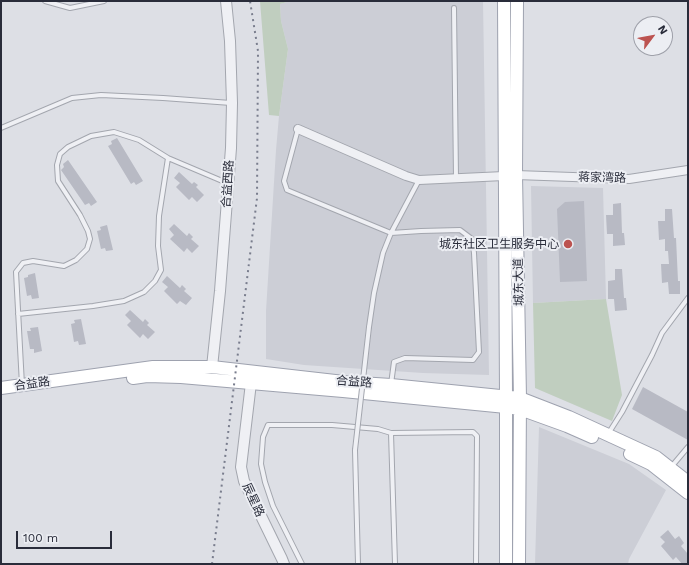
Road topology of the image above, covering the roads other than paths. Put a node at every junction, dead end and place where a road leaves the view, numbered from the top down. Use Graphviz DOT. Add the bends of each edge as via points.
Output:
graph roads {
  1 [pos="45,1"];
  2 [pos="104,1"];
  3 [pos="226,1"];
  4 [pos="504,1"];
  5 [pos="517,1"];
  6 [pos="454,8"];
  7 [pos="232,103"];
  8 [pos="1,128"];
  9 [pos="298,129"];
  10 [pos="168,158"];
  11 [pos="688,170"];
  12 [pos="510,176"];
  13 [pos="456,178"];
  14 [pos="419,180"];
  15 [pos="228,183"];
  16 [pos="391,233"];
  17 [pos="688,298"];
  18 [pos="18,314"];
  19 [pos="212,367"];
  20 [pos="251,383"];
  21 [pos="22,385"];
  22 [pos="391,385"];
  23 [pos="1,388"];
  24 [pos="1,396"];
  25 [pos="506,402"];
  26 [pos="520,404"];
  27 [pos="391,433"];
  28 [pos="607,435"];
  29 [pos="688,446"];
  30 [pos="670,468"];
  31 [pos="688,482"];
  32 [pos="688,493"];
  33 [pos="284,564"];
  34 [pos="302,564"];
  35 [pos="358,564"];
  36 [pos="395,564"];
  37 [pos="476,564"];
  38 [pos="506,564"];
  39 [pos="519,564"];
  1 -- 2 [label="lane" via="70,8"];
  3 -- 7 [label="street, 合益西路"];
  4 -- 12 [label="main road, 城东大道"];
  5 -- 12 [label="main road, 城东大道"];
  6 -- 13 [label="lane"];
  7 -- 8 [label="lane" via="101,95 72,98"];
  7 -- 15 [label="street, 合益西路"];
  9 -- 14 [label="street"];
  9 -- 16 [label="lane" via="284,181 287,190"];
  10 -- 15 [label="lane"];
  10 -- 18 [label="lane" via="159,216 158,246 161,270 155,281 144,292 124,301"];
  10 -- 18 [label="lane" via="139,140 114,132 91,136 68,147 60,154 57,165 58,181 80,215 90,239 87,249 76,260 64,266 33,261 23,263 16,272"];
  11 -- 12 [label="street, 蒋家湾路" via="629,179"];
  12 -- 13 [label="street, 蒋家湾路"];
  12 -- 25 [label="main road, 城东大道"];
  12 -- 26 [label="main road, 城东大道"];
  13 -- 14 [label="street, 蒋家湾路"];
  14 -- 16 [label="lane"];
  15 -- 19 [label="street, 合益西路"];
  16 -- 22 [label="lane" via="460,230 472,239 479,352 473,360 405,358 394,362"];
  16 -- 35 [label="lane, bridge" via="383,253 374,293 356,450"];
  17 -- 28 [label="lane" via="662,333 649,362"];
  18 -- 21 [label="lane"];
  19 -- 21 [label="main road, 合益路" via="153,367"];
  19 -- 22 [label="main road, 合益路"];
  20 -- 24 [label="main road, 合益路" via="147,376"];
  20 -- 25 [label="main road, 合益路"];
  20 -- 33 [label="street, 辰星路" via="241,467 244,481"];
  21 -- 23 [label="main road, 合益路"];
  22 -- 25 [label="main road, 合益路"];
  25 -- 26 [label="main road, 合益路"];
  25 -- 38 [label="main road, 城东大道"];
  26 -- 28 [label="main road, 合益路" via="569,418"];
  26 -- 32 [label="main road, 合益路" via="651,464"];
  26 -- 39 [label="main road, 城东大道"];
  27 -- 34 [label="lane" via="378,429 332,425 268,425 263,436 261,464 265,482 273,506"];
  27 -- 36 [label="lane"];
  27 -- 37 [label="lane" via="473,432 477,436"];
  28 -- 30 [label="main road, 合益路" via="656,457"];
  29 -- 30 [label="lane"];
  30 -- 31 [label="main road, 合益路"];
}
